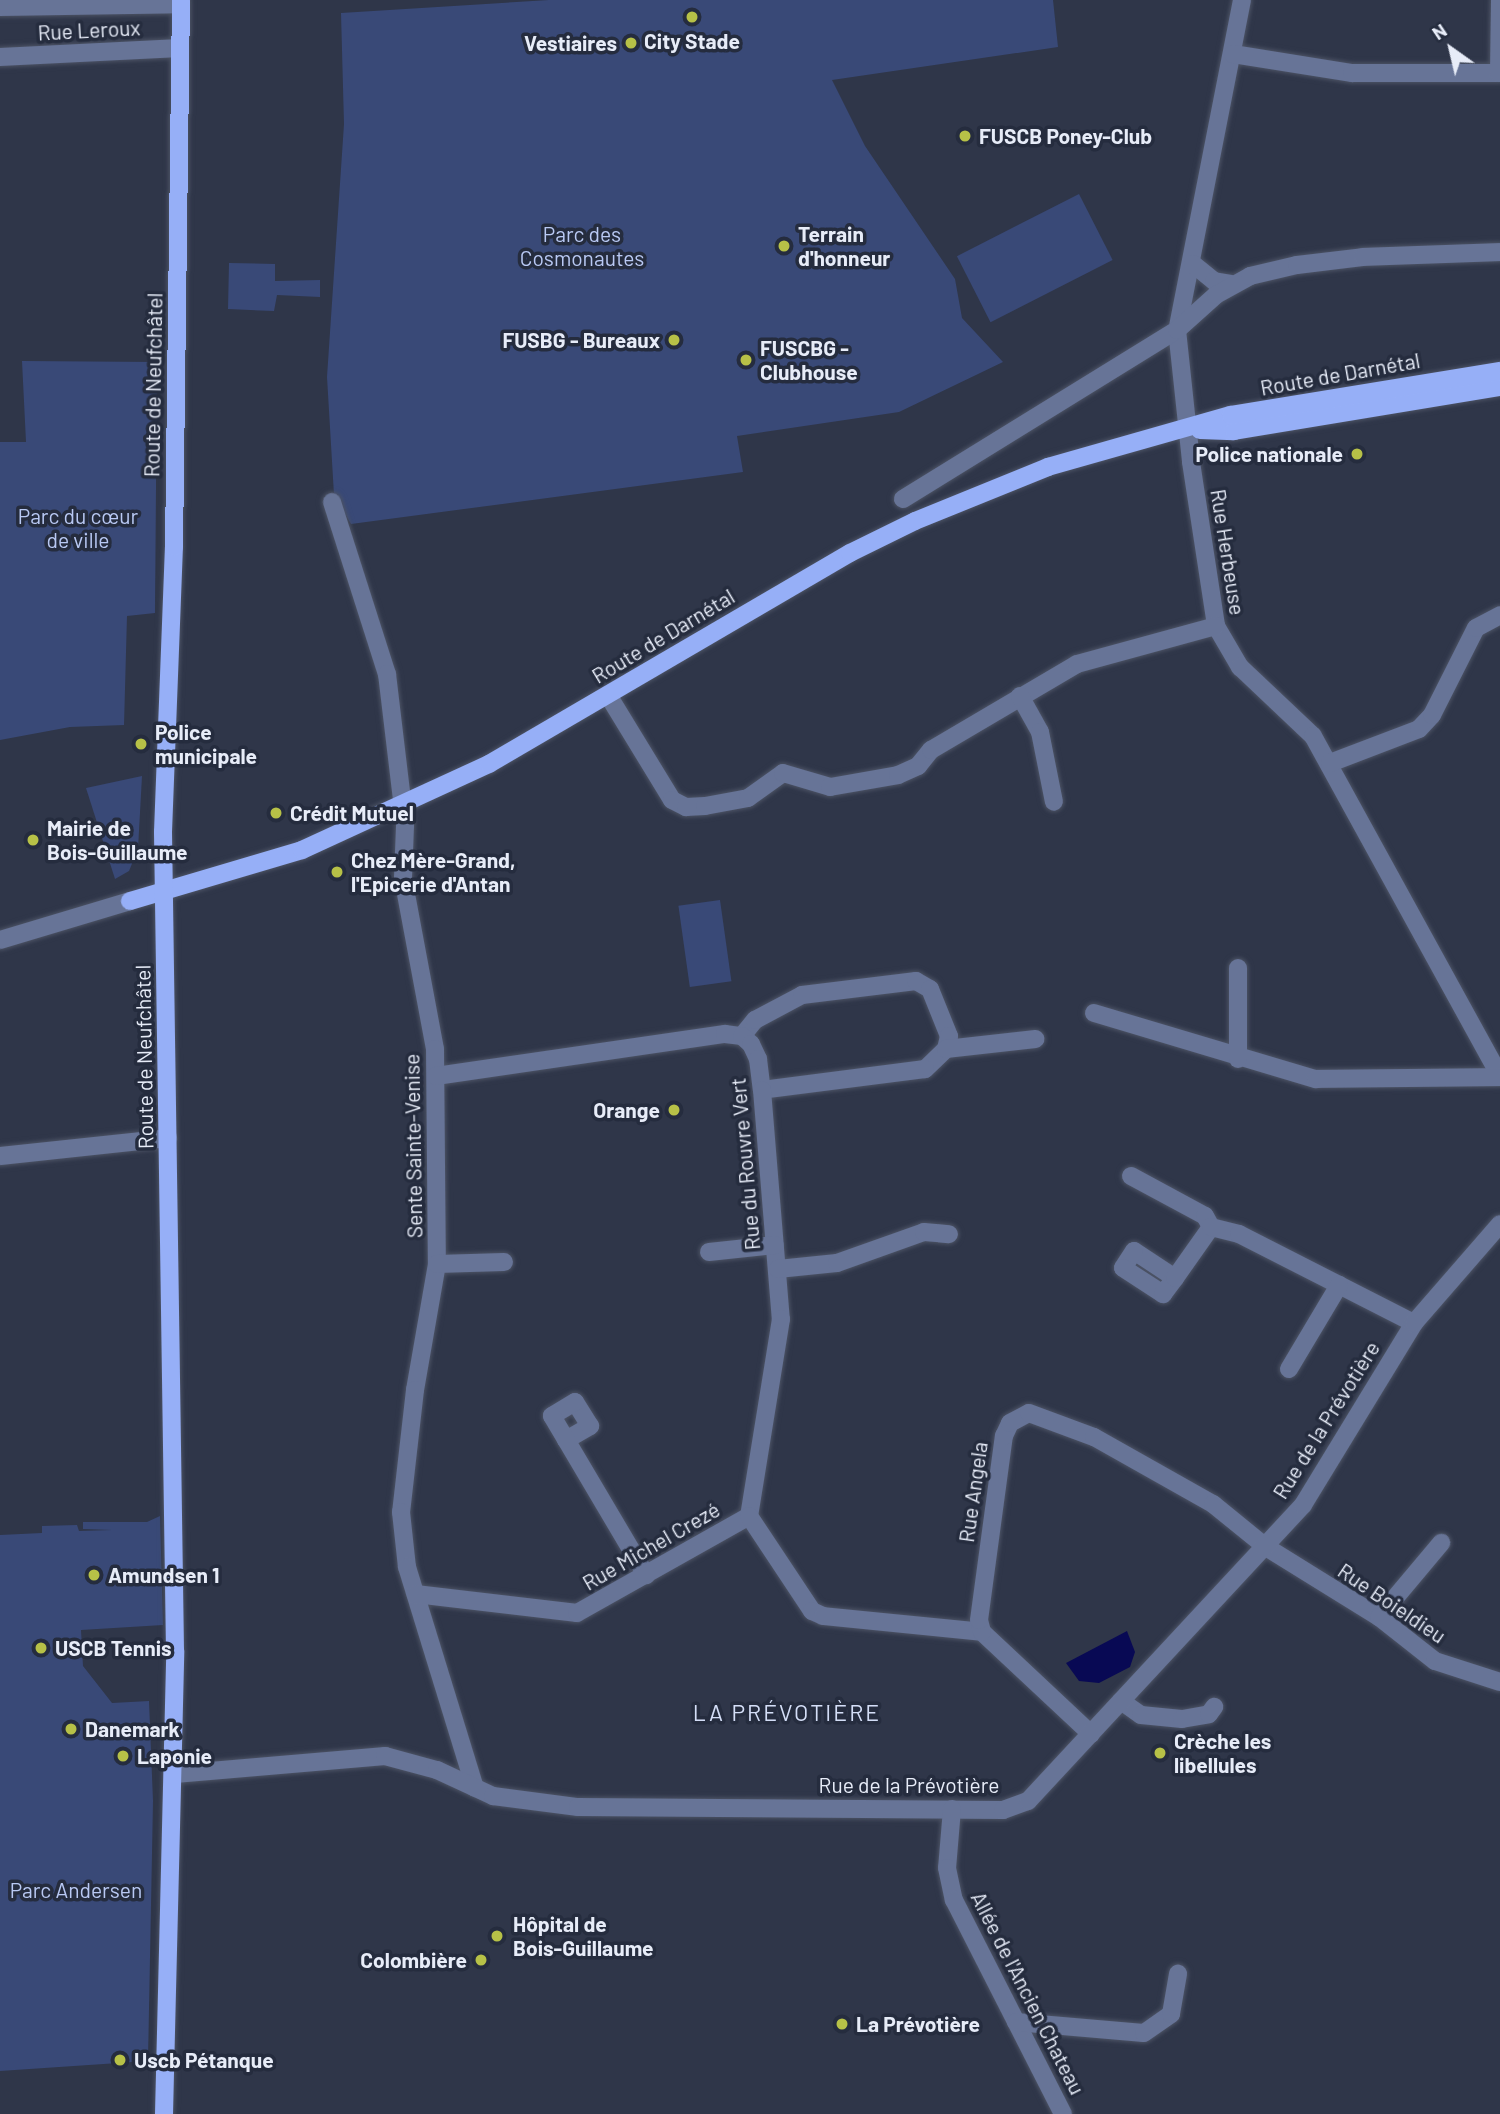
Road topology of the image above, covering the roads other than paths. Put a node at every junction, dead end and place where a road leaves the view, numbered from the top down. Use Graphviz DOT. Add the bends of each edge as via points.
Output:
graph roads {
  1 [pos="1242,0"];
  2 [pos="1500,0"];
  3 [pos="181,2"];
  4 [pos="0,7"];
  5 [pos="180,48"];
  6 [pos="1233,54"];
  7 [pos="0,57"];
  8 [pos="1499,73"];
  9 [pos="1500,252"];
  10 [pos="1194,264"];
  11 [pos="1231,285"];
  12 [pos="1177,330"];
  13 [pos="1500,371"];
  14 [pos="1500,387"];
  15 [pos="1189,429"];
  16 [pos="904,499"];
  17 [pos="332,502"];
  18 [pos="1500,615"];
  19 [pos="1216,626"];
  20 [pos="608,695"];
  21 [pos="1020,696"];
  22 [pos="1330,763"];
  23 [pos="1054,803"];
  24 [pos="400,806"];
  25 [pos="164,891"];
  26 [pos="130,901"];
  27 [pos="0,940"];
  28 [pos="1238,968"];
  29 [pos="1094,1013"];
  30 [pos="742,1036"];
  31 [pos="1035,1039"];
  32 [pos="946,1049"];
  33 [pos="1238,1059"];
  34 [pos="436,1076"];
  35 [pos="1500,1077"];
  36 [pos="762,1090"];
  37 [pos="168,1138"];
  38 [pos="0,1156"];
  39 [pos="1131,1176"];
  40 [pos="1500,1224"];
  41 [pos="1211,1227"];
  42 [pos="949,1234"];
  43 [pos="775,1245"];
  44 [pos="709,1252"];
  45 [pos="504,1262"];
  46 [pos="437,1264"];
  47 [pos="778,1269"];
  48 [pos="1175,1278"];
  49 [pos="1339,1285"];
  50 [pos="1414,1323"];
  51 [pos="1289,1368"];
  52 [pos="566,1440"];
  53 [pos="749,1516"];
  54 [pos="1440,1543"];
  55 [pos="1266,1547"];
  56 [pos="646,1575"];
  57 [pos="416,1594"];
  58 [pos="1379,1617"];
  59 [pos="982,1632"];
  60 [pos="1500,1682"];
  61 [pos="1121,1701"];
  62 [pos="1214,1707"];
  63 [pos="1091,1734"];
  64 [pos="175,1774"];
  65 [pos="475,1788"];
  66 [pos="952,1809"];
  67 [pos="1178,1974"];
  68 [pos="1016,2022"];
  69 [pos="164,2114"];
  70 [pos="1063,2114"];
  1 -- 6 [label="street, Rue Herbeuse"];
  2 -- 8 [label="street"];
  3 -- 4 [label="street"];
  3 -- 5 [label="main road, Route de Neufchâtel"];
  5 -- 7 [label="street, Rue Leroux"];
  5 -- 25 [label="main road, Route de Neufchâtel"];
  6 -- 8 [label="street" via="1352,73"];
  6 -- 10 [label="street, Rue Herbeuse"];
  9 -- 11 [label="street" via="1363,257 1297,265"];
  10 -- 11 [label="street" via="1214,281"];
  10 -- 12 [label="street, Rue Herbeuse"];
  11 -- 12 [label="street"];
  12 -- 15 [label="street, Rue Herbeuse"];
  12 -- 16 [label="street"];
  13 -- 15 [label="main road, Route de Darnétal" via="1231,415"];
  14 -- 15 [label="main road, Route de Darnétal" via="1234,431"];
  15 -- 19 [label="street, Rue Herbeuse"];
  15 -- 20 [label="main road, Route de Darnétal" via="1048,467 915,521 850,553"];
  17 -- 24 [label="street, Sente Sainte-Venise" via="387,674"];
  18 -- 22 [label="street" via="1476,628 1432,715 1419,729"];
  19 -- 21 [label="street" via="1077,664"];
  19 -- 22 [label="street, Rue Herbeuse" via="1240,667 1313,736"];
  20 -- 21 [label="street" via="672,800 686,807 748,798 783,773 830,786 898,775"];
  20 -- 24 [label="main road, Route de Darnétal" via="504,757"];
  21 -- 23 [label="street" via="1040,732"];
  22 -- 35 [label="street, Rue Herbeuse"];
  24 -- 25 [label="main road, Route de Darnétal" via="302,850"];
  24 -- 34 [label="street, Sente Sainte-Venise" via="405,835 403,878"];
  25 -- 26 [label="main road, Route de Darnétal"];
  25 -- 37 [label="main road, Route de Neufchâtel"];
  26 -- 27 [label="street"];
  28 -- 33 [label="street"];
  29 -- 33 [label="street"];
  30 -- 32 [label="street" via="755,1020 802,995 916,981 930,989 949,1036"];
  30 -- 34 [label="street" via="725,1034"];
  30 -- 36 [label="street, Rue du Rouvre Vert" via="758,1059"];
  31 -- 32 [label="street"];
  32 -- 36 [label="street" via="925,1069"];
  33 -- 35 [label="street" via="1316,1079"];
  34 -- 46 [label="street, Sente Sainte-Venise"];
  36 -- 43 [label="street, Rue du Rouvre Vert"];
  37 -- 38 [label="street"];
  37 -- 64 [label="main road, Route de Neufchâtel"];
  39 -- 41 [label="street" via="1205,1216"];
  40 -- 50 [label="street, Rue de la Prévotière"];
  41 -- 48 [label="street"];
  41 -- 49 [label="street" via="1239,1234"];
  42 -- 47 [label="street" via="924,1232 837,1263"];
  43 -- 44 [label="street"];
  43 -- 47 [label="street, Rue du Rouvre Vert"];
  45 -- 46 [label="street"];
  46 -- 57 [label="street, Sente Sainte-Venise" via="415,1390 401,1512 407,1567"];
  47 -- 53 [label="street, Rue du Rouvre Vert" via="781,1318"];
  49 -- 50 [label="street"];
  49 -- 51 [label="street"];
  50 -- 55 [label="street, Rue de la Prévotière" via="1309,1495"];
  52 -- 56 [label="street"];
  53 -- 56 [label="street, Rue Michel Crezé"];
  53 -- 59 [label="street, Rue Michel Crezé" via="812,1611 823,1616"];
  54 -- 58 [label="street"];
  55 -- 58 [label="street, Rue Boieldieu"];
  55 -- 59 [label="street, Rue Angela" via="1213,1504 1094,1437 1029,1413 1010,1423 1004,1436 979,1620"];
  55 -- 61 [label="street, Rue de la Prévotière"];
  56 -- 57 [label="street, Rue Michel Crezé" via="584,1610 566,1614"];
  57 -- 65 [label="street, Sente Sainte-Venise"];
  58 -- 60 [label="street, Rue Boieldieu" via="1435,1661"];
  59 -- 63 [label="street"];
  61 -- 62 [label="street" via="1141,1715 1182,1719 1209,1714"];
  61 -- 63 [label="street, Rue de la Prévotière"];
  63 -- 66 [label="street, Rue de la Prévotière" via="1028,1801 1003,1810"];
  64 -- 65 [label="street, Rue de la Prévotière" via="385,1756 437,1770"];
  64 -- 69 [label="main road, Route de Neufchâtel"];
  65 -- 66 [label="street, Rue de la Prévotière" via="493,1796 578,1807"];
  66 -- 68 [label="street, Allée de l'Ancien Chateau" via="947,1868 954,1900"];
  67 -- 68 [label="street" via="1171,2014 1144,2033"];
  68 -- 70 [label="street, Allée de l'Ancien Chateau"];
}
